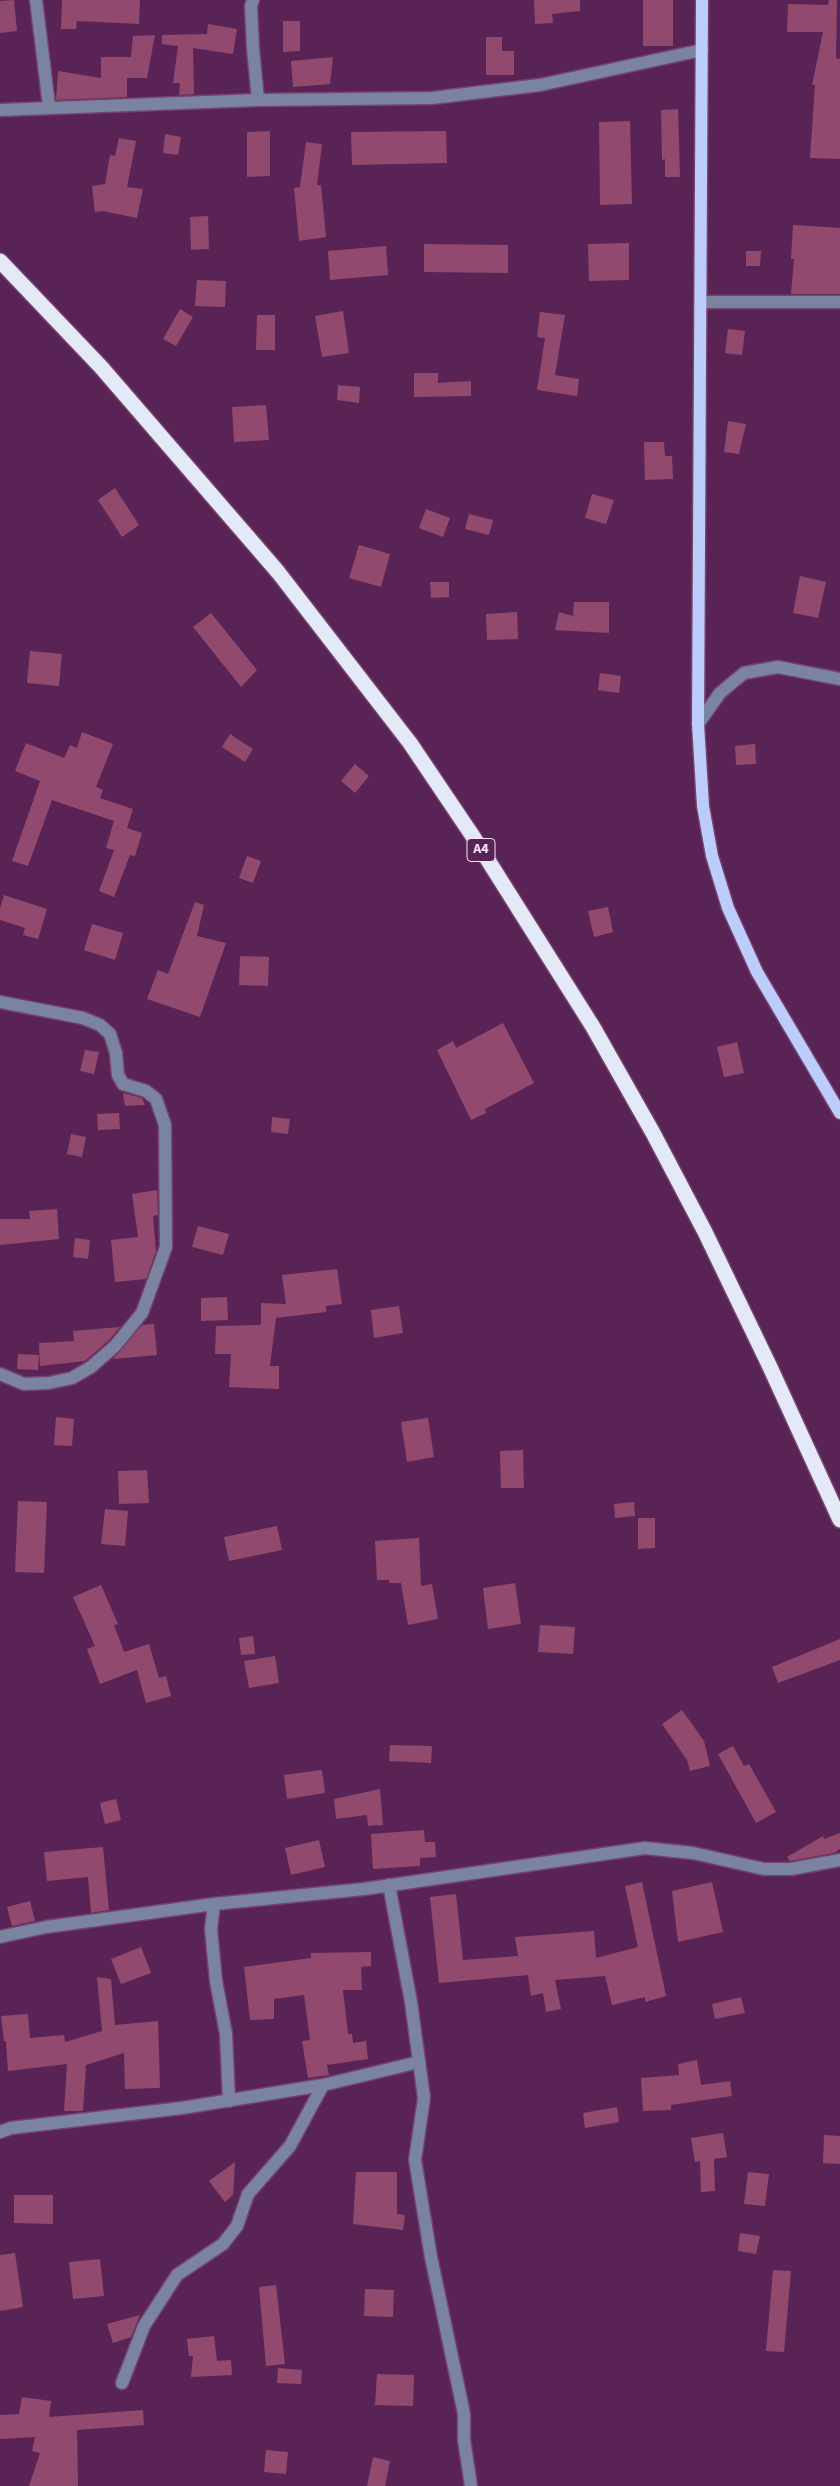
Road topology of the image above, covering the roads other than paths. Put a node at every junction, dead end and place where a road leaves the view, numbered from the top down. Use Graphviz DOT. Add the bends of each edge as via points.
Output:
graph roads {
  1 [pos="36,0"];
  2 [pos="253,0"];
  3 [pos="702,0"];
  4 [pos="702,50"];
  5 [pos="258,100"];
  6 [pos="49,106"];
  7 [pos="0,110"];
  8 [pos="0,261"];
  9 [pos="701,302"];
  10 [pos="840,302"];
  11 [pos="840,679"];
  12 [pos="698,724"];
  13 [pos="0,1002"];
  14 [pos="834,1093"];
  15 [pos="840,1113"];
  16 [pos="0,1374"];
  17 [pos="840,1520"];
  18 [pos="840,1860"];
  19 [pos="389,1885"];
  20 [pos="214,1904"];
  21 [pos="0,1937"];
  22 [pos="419,2062"];
  23 [pos="323,2085"];
  24 [pos="229,2101"];
  25 [pos="0,2132"];
  26 [pos="122,2383"];
  27 [pos="471,2486"];
  1 -- 6 [label="street"];
  2 -- 5 [label="street" via="252,40"];
  3 -- 4 [label="main road"];
  4 -- 5 [label="street" via="540,85 432,98"];
  4 -- 9 [label="main road"];
  5 -- 6 [label="street"];
  6 -- 7 [label="street"];
  8 -- 17 [label="highway, A4" via="102,367 278,572 410,743 469,830 593,1027 653,1133 770,1366"];
  9 -- 10 [label="street"];
  9 -- 12 [label="main road"];
  11 -- 12 [label="street" via="778,667 744,673 720,693"];
  12 -- 14 [label="main road" via="703,806 712,856 728,908 757,972"];
  13 -- 16 [label="street" via="83,1018 100,1025 110,1034 118,1075 123,1084 146,1091 156,1099 165,1125 166,1238 166,1247 142,1313 115,1346 91,1367 72,1378 49,1383 24,1384"];
  14 -- 15 [label="main road"];
  18 -- 19 [label="street" via="791,1869 764,1869 693,1852 645,1848"];
  19 -- 20 [label="street"];
  19 -- 22 [label="street"];
  20 -- 21 [label="street"];
  20 -- 24 [label="street" via="211,1929 226,2034"];
  22 -- 23 [label="street"];
  22 -- 27 [label="street" via="424,2098 415,2160 431,2257 464,2414 464,2440"];
  23 -- 24 [label="street"];
  23 -- 26 [label="street" via="290,2146 248,2194 237,2226 223,2244 177,2275 144,2326"];
  24 -- 25 [label="street"];
}
